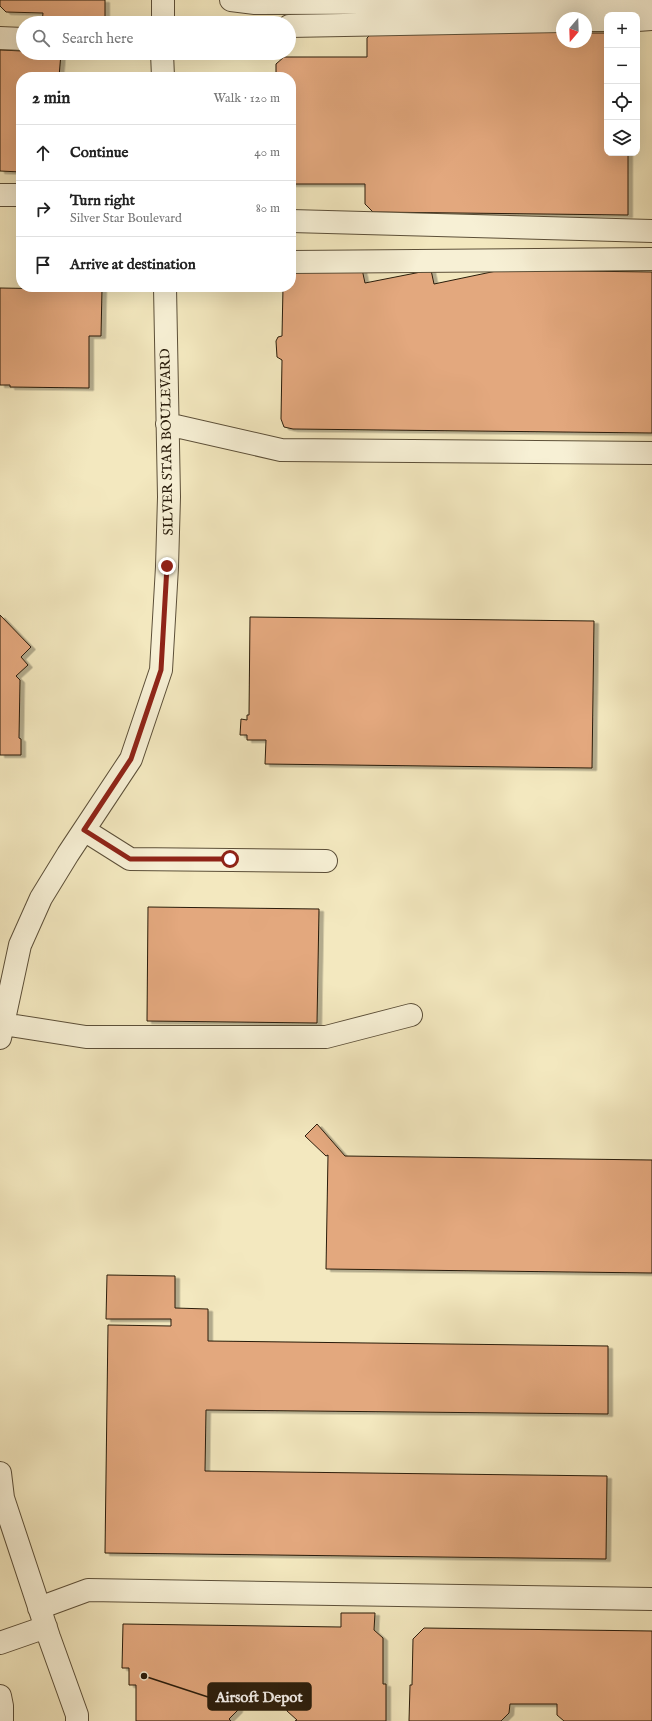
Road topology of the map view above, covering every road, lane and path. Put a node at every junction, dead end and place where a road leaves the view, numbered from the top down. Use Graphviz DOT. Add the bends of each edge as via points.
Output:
graph roads {
  1 [pos="163,0"];
  2 [pos="231,0"];
  3 [pos="652,2"];
  4 [pos="163,16"];
  5 [pos="652,19"];
  6 [pos="592,20"];
  7 [pos="604,20"];
  8 [pos="640,20"];
  9 [pos="556,21"];
  10 [pos="296,26"];
  11 [pos="0,38"];
  12 [pos="16,39"];
  13 [pos="162,60"];
  14 [pos="163,72"];
  15 [pos="0,195"];
  16 [pos="16,195"];
  17 [pos="296,221"];
  18 [pos="652,231"];
  19 [pos="652,259"];
  20 [pos="296,262"];
  21 [pos="165,292"];
  22 [pos="167,424"];
  23 [pos="652,453"];
  24 [pos="84,830"];
  25 [pos="326,861"];
  26 [pos="411,1016"];
  27 [pos="1,1031"];
  28 [pos="0,1473"];
  29 [pos="652,1599"];
  30 [pos="42,1617"];
  31 [pos="0,1643"];
  32 [pos="0,1696"];
  33 [pos="2,1721"];
  34 [pos="77,1721"];
  1 -- 4 [label="street"];
  2 -- 3 [label="street" via="255,3"];
  5 -- 8 [label="street"];
  6 -- 7 [label="street"];
  9 -- 10 [label="street"];
  11 -- 12 [label="street"];
  13 -- 14 [label="street"];
  15 -- 16 [label="street"];
  17 -- 18 [label="street"];
  19 -- 20 [label="street"];
  21 -- 22 [label="street, SILVER STAR BOULEVARD"];
  22 -- 23 [label="street" via="281,450"];
  22 -- 24 [label="street, SILVER STAR BOULEVARD" via="168,559 161,670 131,759"];
  24 -- 25 [label="street" via="130,859"];
  24 -- 27 [label="street, SILVER STAR BOULEVARD" via="41,898 20,945"];
  26 -- 27 [label="street" via="326,1037 86,1037"];
  28 -- 30 [label="street" via="3,1498"];
  29 -- 30 [label="street" via="88,1590"];
  30 -- 31 [label="street"];
  30 -- 34 [label="street"];
  32 -- 33 [label="street"];
}
